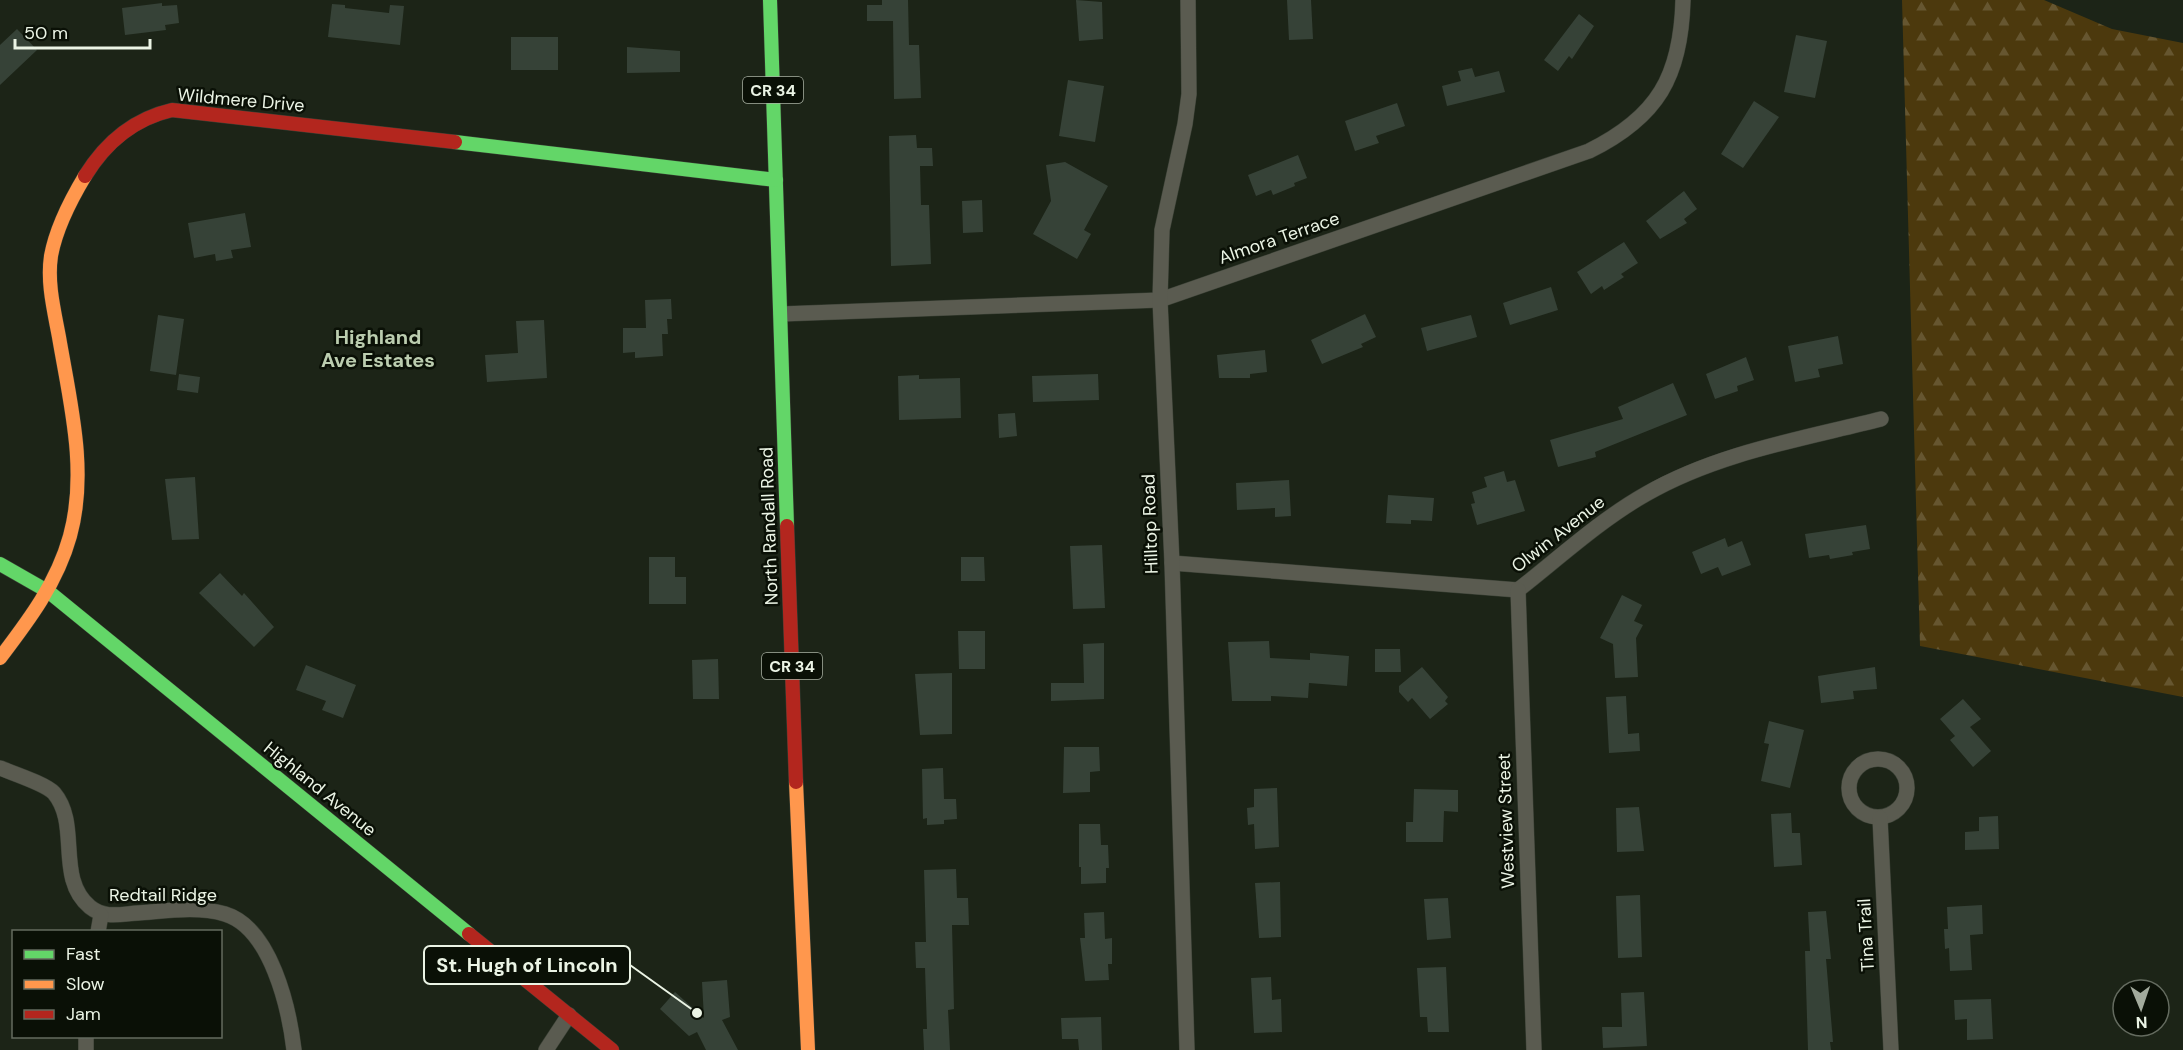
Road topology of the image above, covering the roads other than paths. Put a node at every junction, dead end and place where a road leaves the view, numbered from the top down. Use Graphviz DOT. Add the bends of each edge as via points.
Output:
graph roads {
  1 [pos="770,0"];
  2 [pos="1188,0"];
  3 [pos="1683,0"];
  4 [pos="776,180"];
  5 [pos="1160,300"];
  6 [pos="781,314"];
  7 [pos="1881,419"];
  8 [pos="1172,563"];
  9 [pos="0,564"];
  10 [pos="1518,590"];
  11 [pos="49,592"];
  12 [pos="0,658"];
  13 [pos="0,768"];
  14 [pos="1880,818"];
  15 [pos="101,915"];
  16 [pos="98,930"];
  17 [pos="569,1015"];
  18 [pos="294,1050"];
  19 [pos="546,1050"];
  20 [pos="612,1050"];
  21 [pos="808,1050"];
  22 [pos="1187,1050"];
  23 [pos="1534,1050"];
  24 [pos="1891,1050"];
  1 -- 4 [label="main road, North Randall Road / CR 34"];
  2 -- 5 [label="street, Hilltop Road" via="1189,94 1162,230"];
  3 -- 5 [label="street, Almora Terrace" via="1680,42 1668,81 1643,116 1613,140"];
  4 -- 6 [label="main road, North Randall Road / CR 34"];
  4 -- 11 [label="main road, Wildmere Drive" via="199,112 173,110 141,121 108,143 91,164 52,247 50,280 78,475 65,560"];
  5 -- 6 [label="street, Almora Terrace"];
  5 -- 8 [label="street, Hilltop Road"];
  6 -- 21 [label="main road, North Randall Road / CR 34"];
  7 -- 10 [label="street, Olwin Avenue" via="1732,457 1666,483 1623,508"];
  8 -- 10 [label="street, Olwin Avenue"];
  8 -- 22 [label="street, Hilltop Road"];
  9 -- 11 [label="main road, Highland Avenue"];
  10 -- 23 [label="street, Westview Street"];
  11 -- 12 [label="main road, Wildmere Drive"];
  11 -- 17 [label="main road, Highland Avenue"];
  13 -- 15 [label="street, Redtail Ridge" via="53,792 62,811 74,888"];
  14 -- 24 [label="street, Tina Trail"];
  15 -- 16 [label="street"];
  15 -- 18 [label="street, Redtail Ridge" via="200,911 226,914 250,930 267,951"];
  17 -- 19 [label="street"];
  17 -- 20 [label="main road, Highland Avenue"];
}
